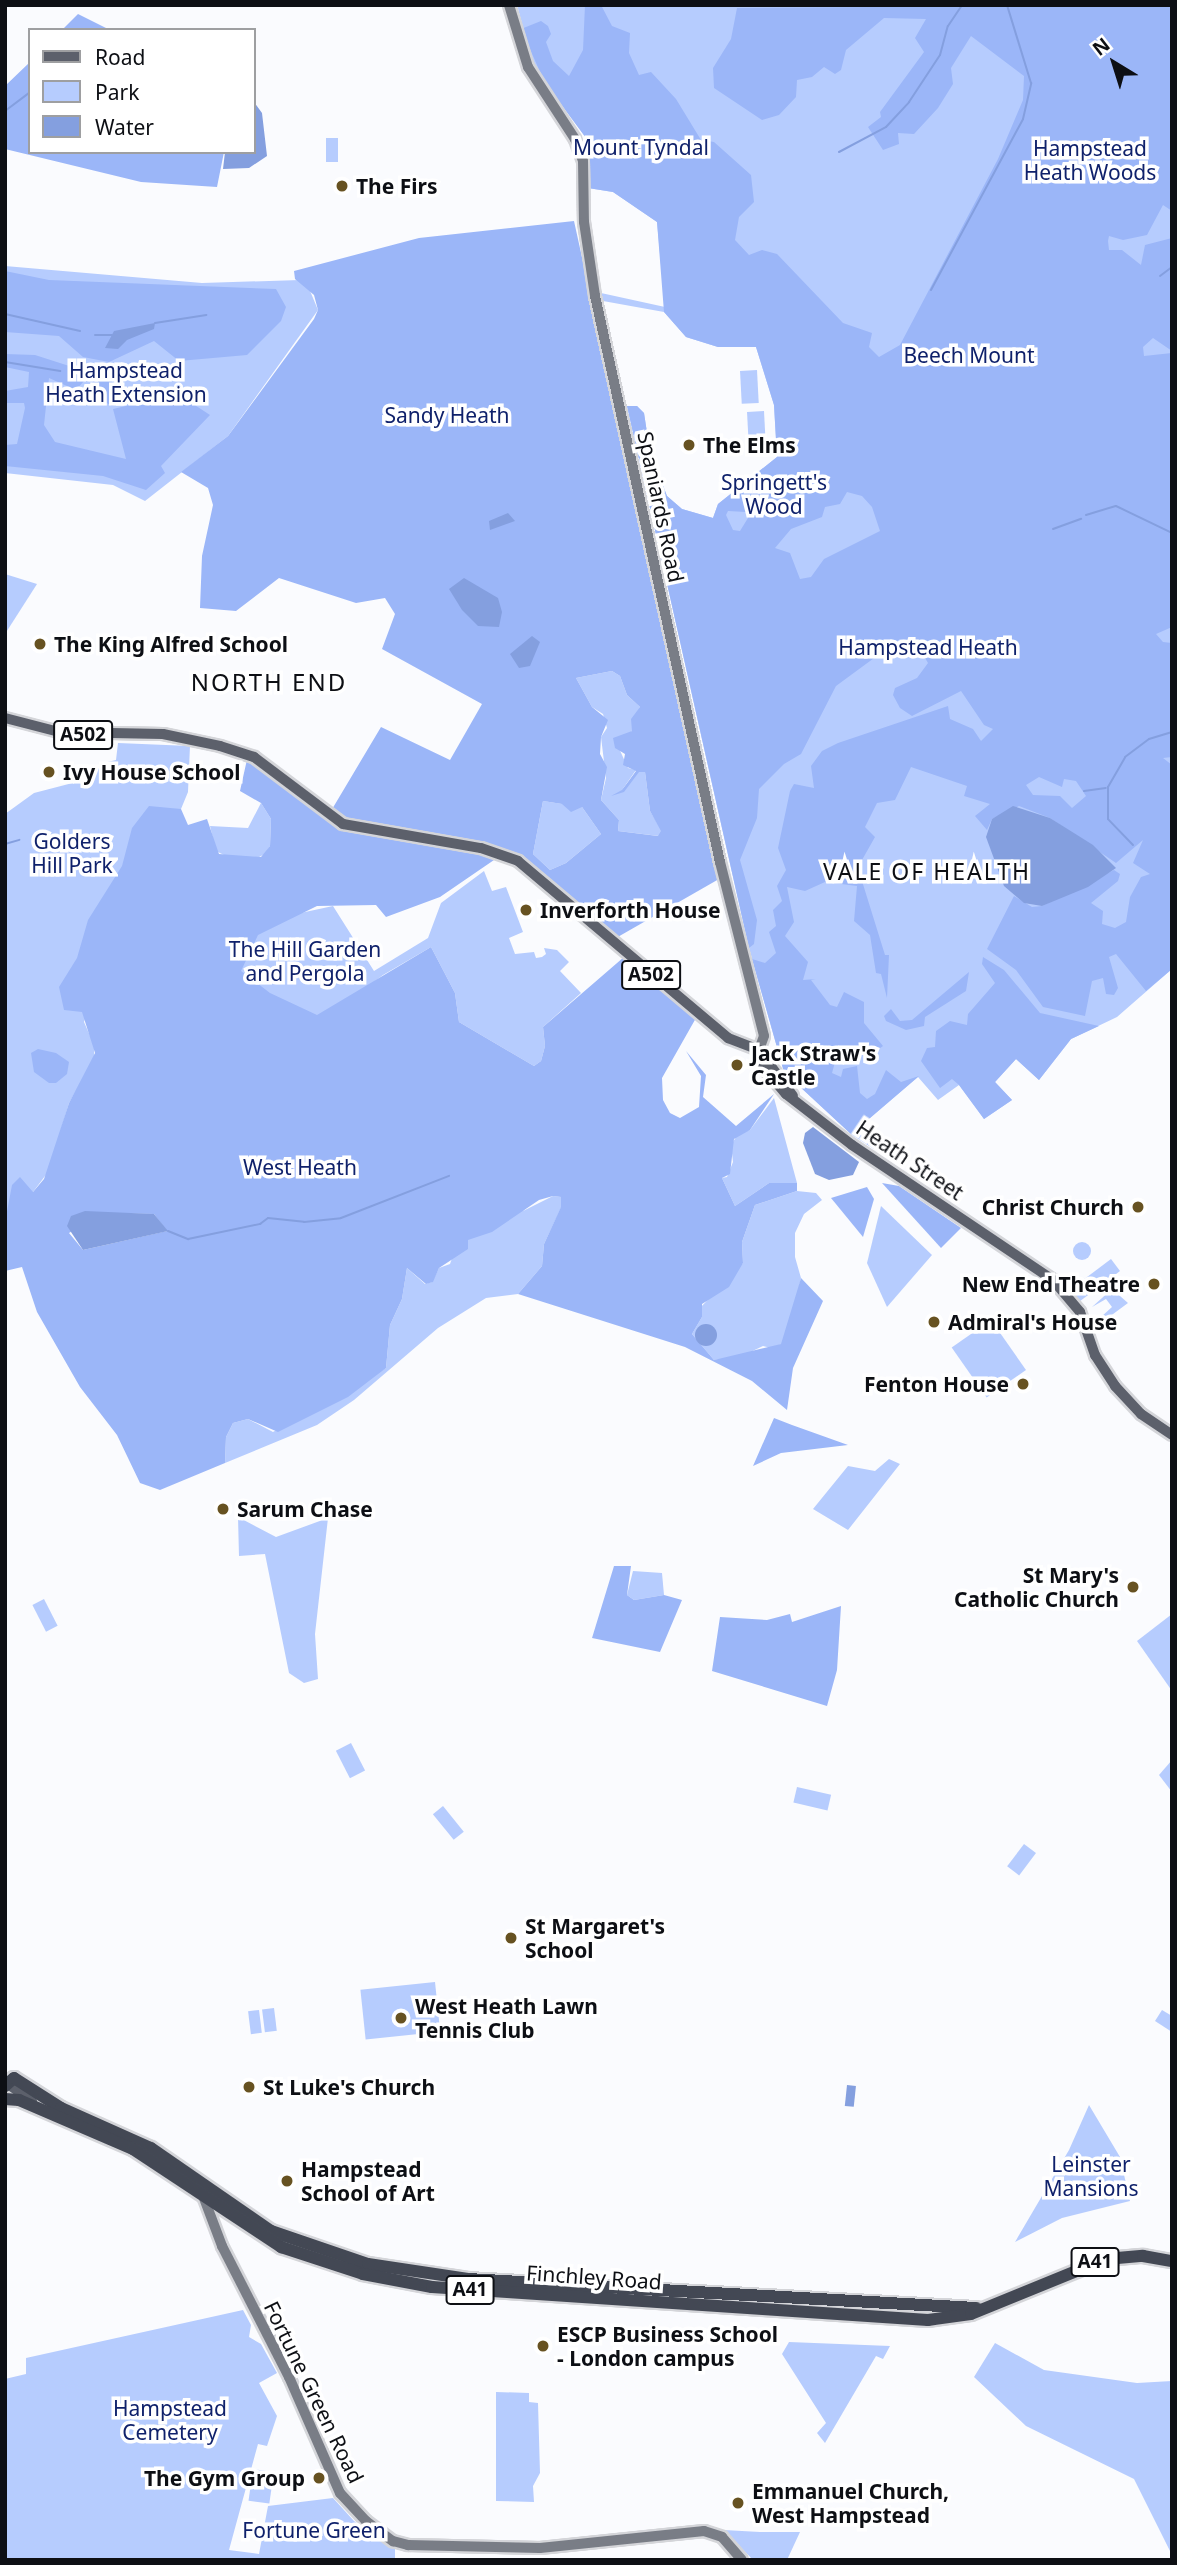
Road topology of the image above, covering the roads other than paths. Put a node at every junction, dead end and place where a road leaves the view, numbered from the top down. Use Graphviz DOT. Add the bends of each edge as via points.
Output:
graph roads {
  1 [pos="509,5"];
  2 [pos="5,718"];
  3 [pos="759,1050"];
  4 [pos="1172,1435"];
  5 [pos="10,2086"];
  6 [pos="197,2179"];
  7 [pos="205,2198"];
  8 [pos="1169,2257"];
  9 [pos="976,2308"];
  10 [pos="742,2560"];
  1 -- 3 [label="main road, Spaniards Road" via="528,67 575,139 583,161 584,222 595,296 764,1040"];
  2 -- 3 [label="main road, A502" via="82,735 163,734 254,757 343,824 470,846 510,861 728,1038"];
  3 -- 4 [label="main road, Heath Street" via="761,1063 774,1083 852,1145 1044,1272 1080,1312 1095,1356 1115,1386 1140,1414"];
  5 -- 6 [label="highway, Finchley Road / A41" via="138,2141"];
  5 -- 7 [label="highway, Finchley Road / A41" via="44,2111 133,2149"];
  6 -- 7 [label="main road, Fortune Green Road"];
  6 -- 9 [label="highway, Finchley Road / A41" via="286,2238 342,2258 404,2272"];
  7 -- 9 [label="highway, Finchley Road / A41" via="267,2240 302,2255 363,2274 432,2287 928,2320 971,2314"];
  7 -- 10 [label="main road, Fortune Green Road" via="220,2242 289,2377 340,2493 393,2541 540,2547 704,2530 722,2537"];
  8 -- 9 [label="highway, Finchley Road / A41" via="1093,2262"];
}
